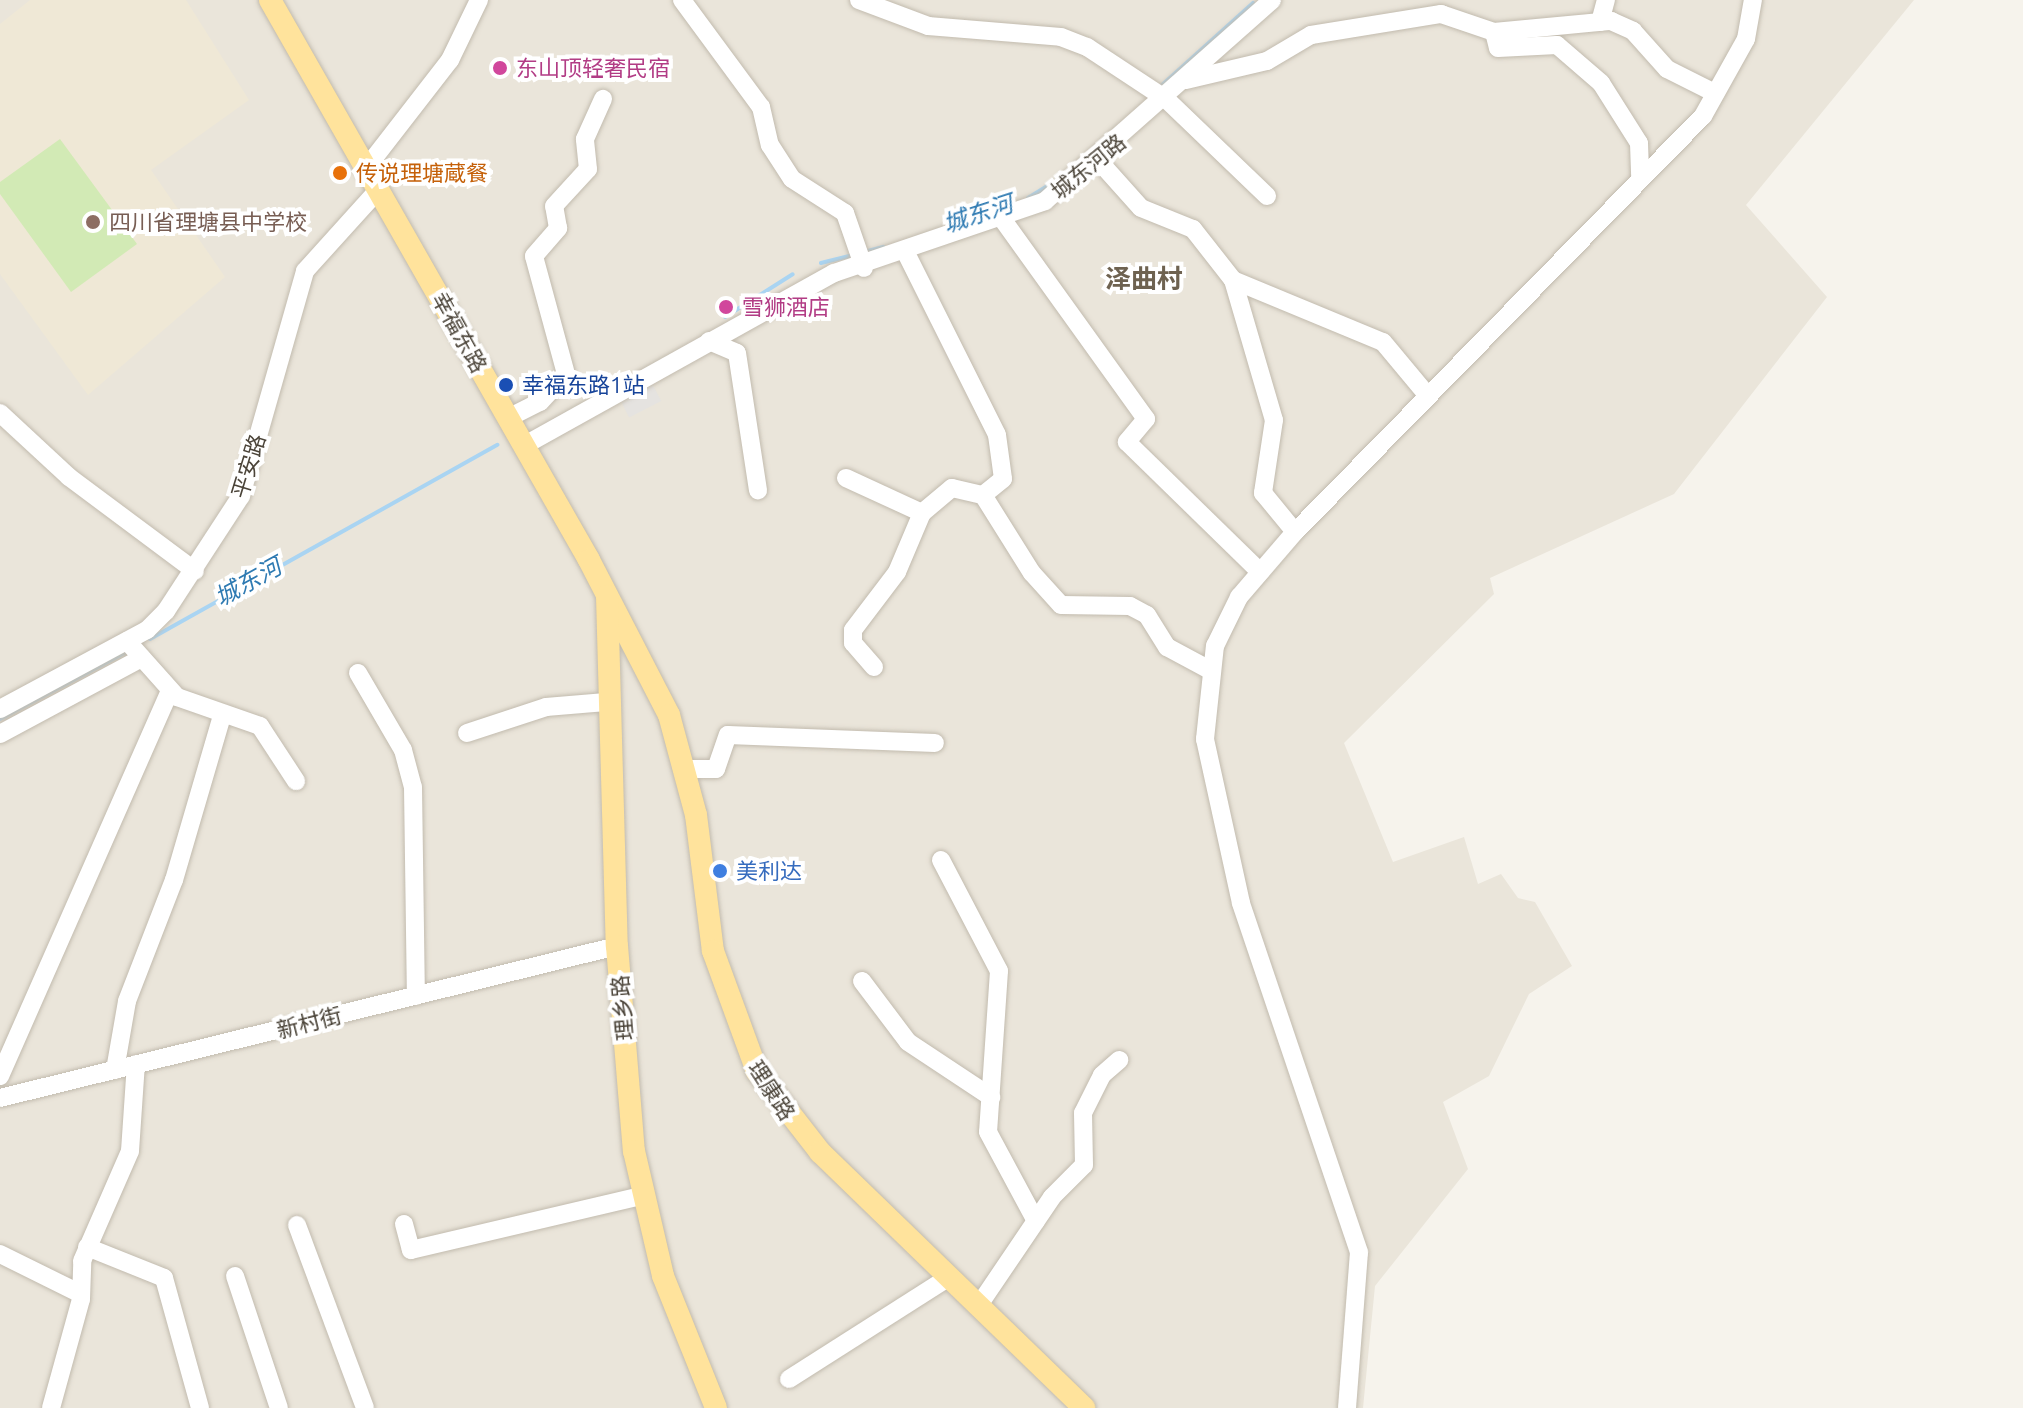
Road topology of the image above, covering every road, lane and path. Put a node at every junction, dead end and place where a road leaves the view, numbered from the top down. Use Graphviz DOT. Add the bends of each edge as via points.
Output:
graph roads {
  1 [pos="270,0"];
  2 [pos="479,0"];
  3 [pos="682,0"];
  4 [pos="859,0"];
  5 [pos="1272,0"];
  6 [pos="1606,0"];
  7 [pos="1753,0"];
  8 [pos="1600,22"];
  9 [pos="1494,32"];
  10 [pos="1186,80"];
  11 [pos="1158,93"];
  12 [pos="1715,93"];
  13 [pos="603,99"];
  14 [pos="1098,160"];
  15 [pos="367,167"];
  16 [pos="1640,178"];
  17 [pos="379,189"];
  18 [pos="1267,196"];
  19 [pos="1003,220"];
  20 [pos="906,253"];
  21 [pos="862,258"];
  22 [pos="1233,280"];
  23 [pos="709,341"];
  24 [pos="1428,396"];
  25 [pos="0,413"];
  26 [pos="508,418"];
  27 [pos="525,445"];
  28 [pos="846,478"];
  29 [pos="758,490"];
  30 [pos="983,495"];
  31 [pos="922,513"];
  32 [pos="1295,532"];
  33 [pos="195,571"];
  34 [pos="1260,572"];
  35 [pos="607,595"];
  36 [pos="134,648"];
  37 [pos="646,666"];
  38 [pos="874,667"];
  39 [pos="1208,669"];
  40 [pos="358,673"];
  41 [pos="604,676"];
  42 [pos="170,691"];
  43 [pos="606,702"];
  44 [pos="0,709"];
  45 [pos="222,716"];
  46 [pos="467,733"];
  47 [pos="0,734"];
  48 [pos="935,743"];
  49 [pos="685,769"];
  50 [pos="296,781"];
  51 [pos="941,860"];
  52 [pos="617,946"];
  53 [pos="862,981"];
  54 [pos="416,996"];
  55 [pos="1119,1060"];
  56 [pos="136,1064"];
  57 [pos="115,1070"];
  58 [pos="1,1072"];
  59 [pos="991,1097"];
  60 [pos="0,1098"];
  61 [pos="641,1196"];
  62 [pos="1036,1221"];
  63 [pos="404,1224"];
  64 [pos="297,1225"];
  65 [pos="87,1247"];
  66 [pos="0,1254"];
  67 [pos="235,1276"];
  68 [pos="949,1277"];
  69 [pos="81,1294"];
  70 [pos="979,1305"];
  71 [pos="789,1379"];
  72 [pos="1075,1405"];
  73 [pos="51,1408"];
  74 [pos="200,1408"];
  75 [pos="279,1408"];
  76 [pos="365,1408"];
  77 [pos="716,1408"];
  78 [pos="1347,1408"];
  1 -- 15 [label="main road, 幸福东路"];
  2 -- 15 [label="street" via="450,60"];
  3 -- 21 [label="street" via="761,107 770,145 792,179 838,204"];
  4 -- 11 [label="street" via="952,30 1061,37"];
  5 -- 10 [label="street, 城东河路"];
  6 -- 8 [label="street"];
  7 -- 12 [label="street" via="1746,39"];
  8 -- 9 [label="street"];
  8 -- 12 [label="street" via="1633,31 1667,69"];
  9 -- 10 [label="street" via="1441,14 1405,16 1365,31 1311,35 1267,61"];
  9 -- 16 [label="street" via="1498,48 1557,45 1601,83 1639,143"];
  10 -- 11 [label="street, 城东河路"];
  11 -- 14 [label="street, 城东河路"];
  11 -- 18 [label="street"];
  12 -- 16 [label="street" via="1677,147"];
  13 -- 26 [label="street" via="585,139 588,169 554,206 558,228 534,256 566,374 540,402"];
  14 -- 19 [label="street, 城东河路" via="1045,201"];
  14 -- 22 [label="street" via="1141,208 1193,229"];
  15 -- 17 [label="main road, 幸福东路"];
  16 -- 24 [label="street"];
  17 -- 26 [label="main road, 幸福东路"];
  17 -- 33 [label="street, 平安路" via="301,280 247,480"];
  19 -- 20 [label="street, 城东河路"];
  19 -- 34 [label="street" via="1146,419 1127,442"];
  20 -- 21 [label="street, 城东河路"];
  20 -- 30 [label="street" via="997,435 1003,479"];
  21 -- 23 [label="street, 城东河路"];
  22 -- 24 [label="street" via="1383,342"];
  22 -- 32 [label="street" via="1274,420 1263,493"];
  23 -- 27 [label="street, 城东河路"];
  23 -- 29 [label="street" via="737,353"];
  24 -- 32 [label="street"];
  25 -- 33 [label="street" via="69,477"];
  26 -- 27 [label="main road, 幸福东路"];
  27 -- 35 [label="main road, 幸福东路"];
  28 -- 31 [label="street"];
  30 -- 31 [label="street" via="952,488"];
  30 -- 39 [label="street" via="1061,605 1130,606 1147,615 1167,647"];
  31 -- 38 [label="street" via="897,572 853,630 853,643"];
  32 -- 34 [label="street"];
  33 -- 36 [label="street, 平安路"];
  34 -- 39 [label="street" via="1231,609"];
  35 -- 37 [label="main road, 幸福东路"];
  35 -- 41 [label="main road, 理乡路"];
  36 -- 42 [label="street"];
  36 -- 44 [label="street, 平安路"];
  36 -- 47 [label="street"];
  37 -- 41 [label="main road" via="624,664"];
  37 -- 49 [label="main road, 理康路"];
  39 -- 78 [label="street" via="1205,739 1241,903 1359,1252"];
  40 -- 54 [label="street" via="403,750 413,787"];
  41 -- 43 [label="main road, 理乡路"];
  42 -- 45 [label="street"];
  42 -- 58 [label="street"];
  43 -- 46 [label="street" via="546,707"];
  43 -- 52 [label="main road, 理乡路"];
  45 -- 50 [label="street" via="260,726"];
  45 -- 57 [label="street" via="174,880 127,1001"];
  48 -- 49 [label="street" via="728,735 716,769"];
  49 -- 68 [label="main road, 理康路" via="713,951 753,1063 797,1128"];
  51 -- 59 [label="street" via="999,971"];
  52 -- 54 [label="street, 新村街"];
  52 -- 61 [label="main road, 理乡路"];
  53 -- 59 [label="street" via="908,1042"];
  54 -- 56 [label="street, 新村街"];
  55 -- 62 [label="street" via="1102,1075 1083,1113 1084,1165"];
  56 -- 57 [label="street, 新村街"];
  56 -- 65 [label="street" via="130,1151"];
  57 -- 60 [label="street, 新村街"];
  59 -- 62 [label="street" via="988,1132"];
  61 -- 63 [label="street" via="411,1250"];
  61 -- 77 [label="main road, 理乡路" via="676,1314"];
  62 -- 70 [label="street"];
  64 -- 76 [label="street"];
  65 -- 69 [label="street"];
  65 -- 74 [label="street" via="164,1278"];
  66 -- 69 [label="street"];
  67 -- 75 [label="street"];
  68 -- 70 [label="main road, 理康路"];
  68 -- 71 [label="street"];
  69 -- 73 [label="street"];
  70 -- 72 [label="main road, 理康路"];
}
